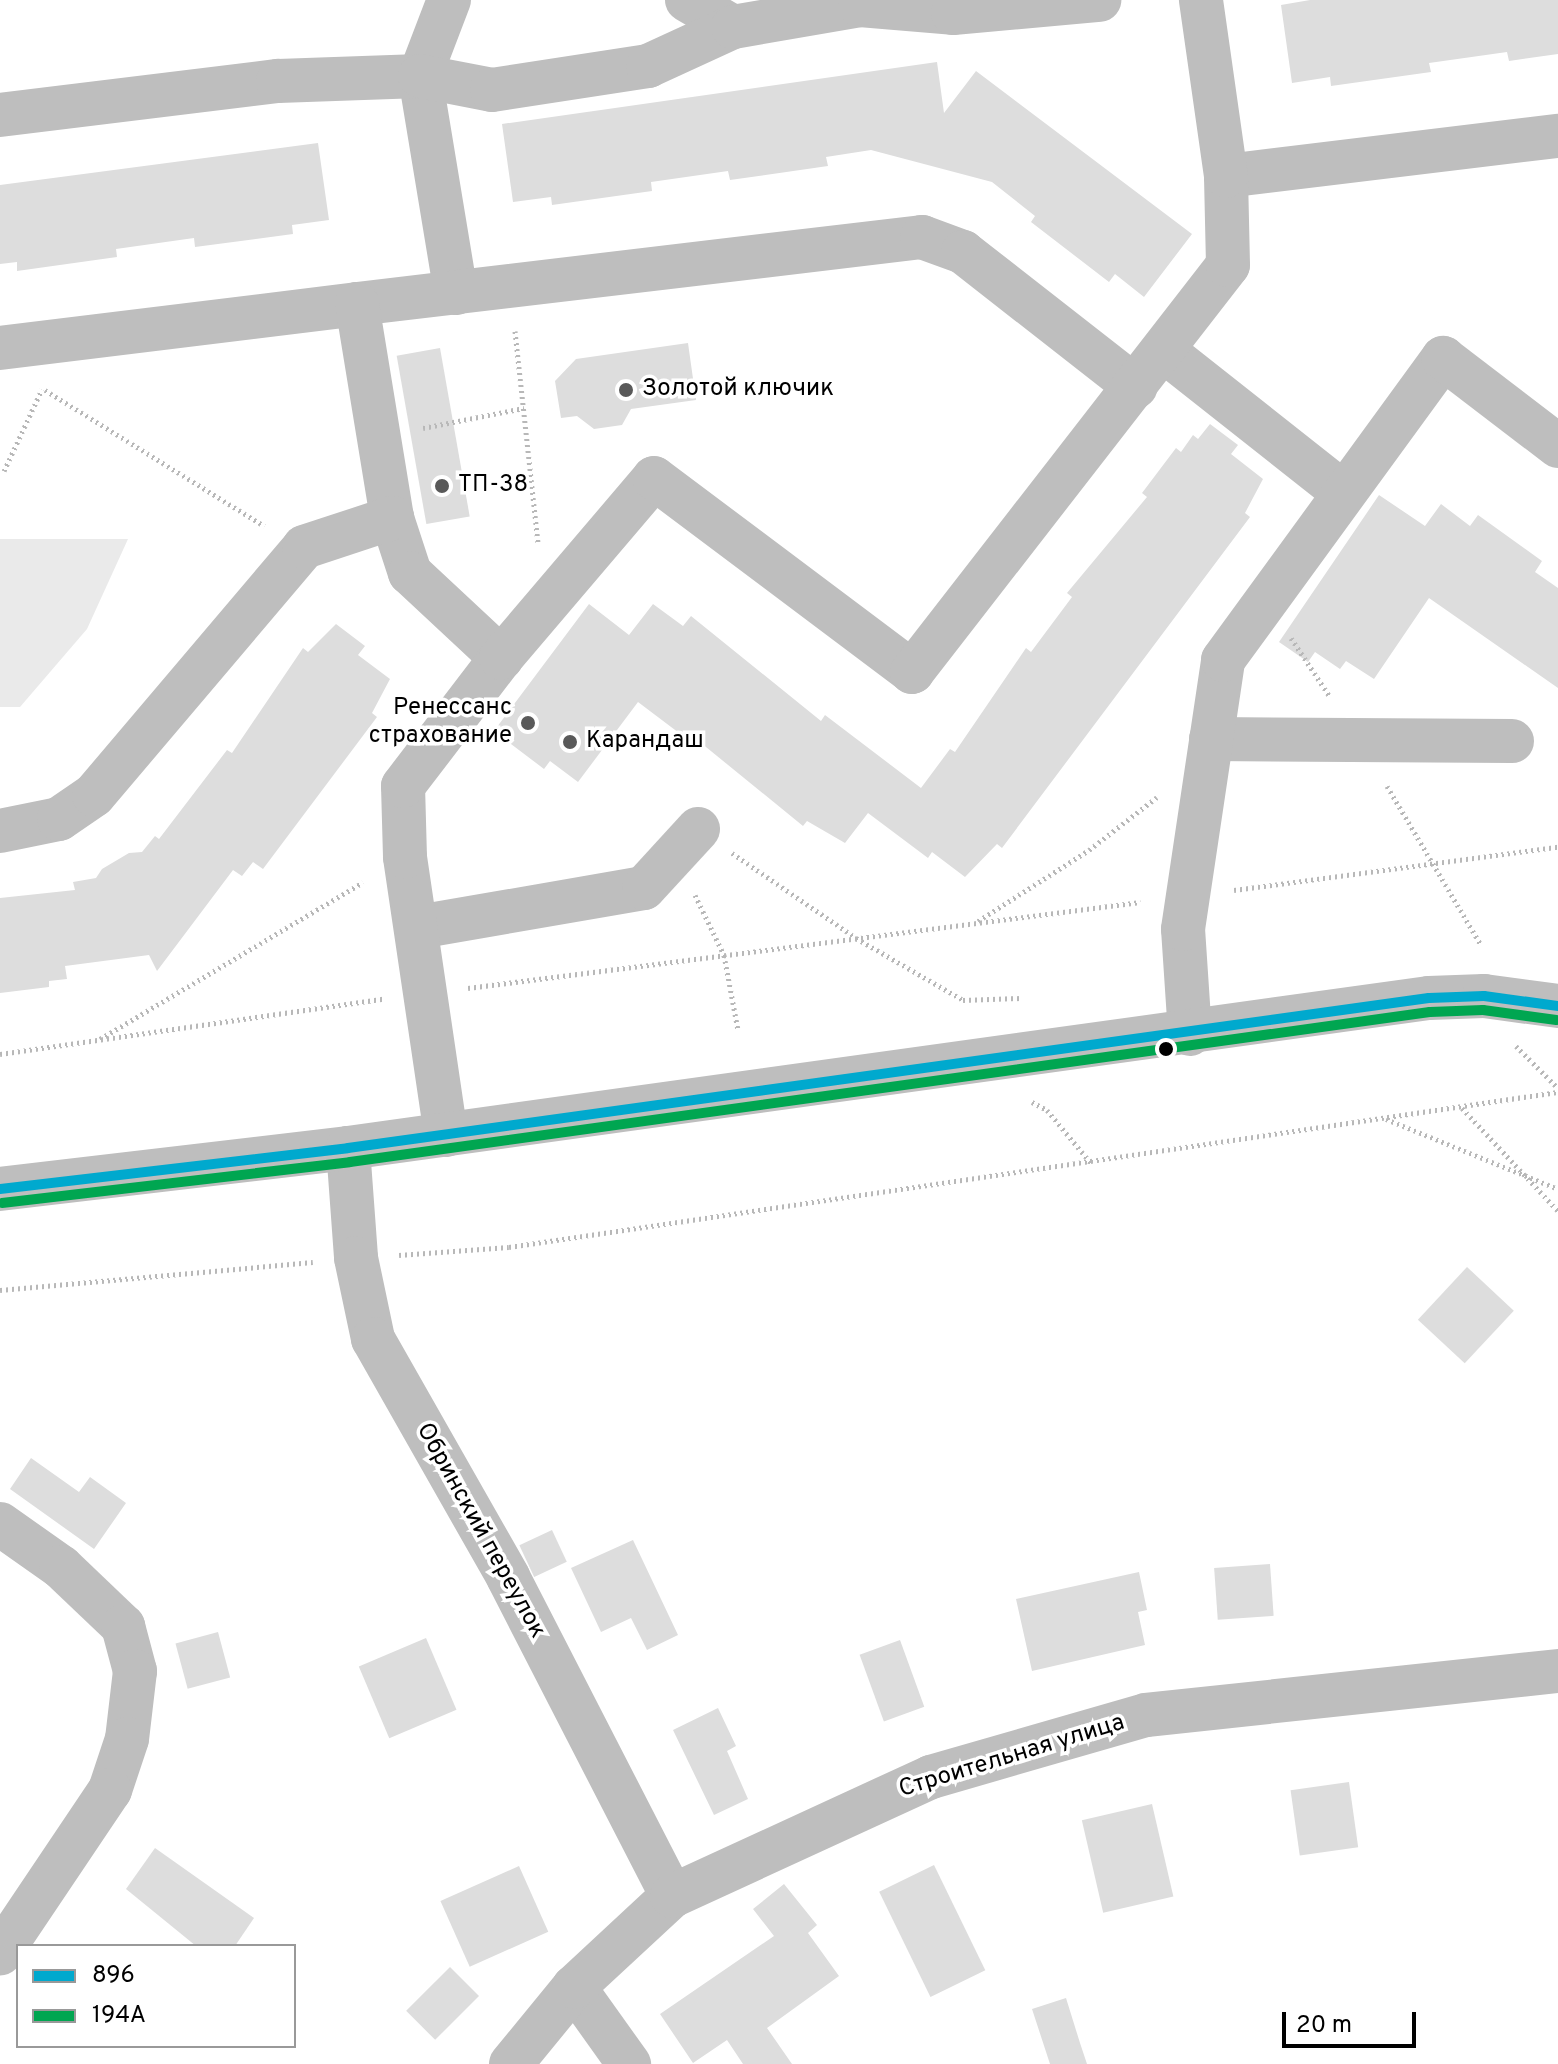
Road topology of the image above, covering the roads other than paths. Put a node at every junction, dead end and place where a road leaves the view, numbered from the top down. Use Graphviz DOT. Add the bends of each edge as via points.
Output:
graph roads {
  1 [pos="449,0"];
  2 [pos="687,0"];
  3 [pos="1099,0"];
  4 [pos="1201,0"];
  5 [pos="733,27"];
  6 [pos="420,76"];
  7 [pos="0,115"];
  8 [pos="1558,136"];
  9 [pos="1226,176"];
  10 [pos="456,293"];
  11 [pos="357,304"];
  12 [pos="0,348"];
  13 [pos="1164,351"];
  14 [pos="1136,387"];
  15 [pos="1558,446"];
  16 [pos="1344,493"];
  17 [pos="392,518"];
  18 [pos="501,658"];
  19 [pos="1211,739"];
  20 [pos="1512,741"];
  21 [pos="0,831"];
  22 [pos="686,842"];
  23 [pos="418,927"];
  24 [pos="1558,1006"];
  25 [pos="1190,1034"];
  26 [pos="446,1135"];
  27 [pos="348,1148"];
  28 [pos="0,1189"];
  29 [pos="0,1524"];
  30 [pos="1558,1671"];
  31 [pos="672,1896"];
  32 [pos="0,1954"];
  33 [pos="574,1987"];
  34 [pos="511,2064"];
  35 [pos="629,2064"];
  1 -- 6 [label="street"];
  2 -- 5 [label="street"];
  3 -- 5 [label="street" via="953,13 860,5"];
  4 -- 9 [label="street"];
  5 -- 6 [label="street" via="648,66 492,90"];
  6 -- 7 [label="street" via="278,81"];
  6 -- 10 [label="street"];
  8 -- 9 [label="street"];
  9 -- 13 [label="street" via="1228,265"];
  10 -- 11 [label="street"];
  10 -- 14 [label="street" via="922,237 963,252"];
  11 -- 12 [label="street"];
  11 -- 17 [label="street"];
  13 -- 14 [label="street"];
  13 -- 16 [label="street"];
  14 -- 18 [label="street" via="912,672 654,478"];
  15 -- 16 [label="street" via="1443,358"];
  16 -- 19 [label="street" via="1223,660"];
  17 -- 18 [label="street" via="410,573"];
  17 -- 21 [label="street" via="304,547 94,795 59,819"];
  18 -- 23 [label="street" via="403,786 405,857"];
  19 -- 20 [label="street"];
  19 -- 25 [label="street" via="1183,929"];
  22 -- 23 [label="street" via="644,888"];
  23 -- 26 [label="street"];
  24 -- 25 [label="street" via="1484,996 1429,998"];
  25 -- 26 [label="street"];
  26 -- 27 [label="street"];
  27 -- 28 [label="street"];
  27 -- 31 [label="street, Обринский переулок" via="356,1258 373,1339 508,1577"];
  29 -- 32 [label="street" via="61,1567 123,1626 135,1671 127,1739 110,1790"];
  30 -- 31 [label="street, Строительная улица" via="1146,1715 931,1777"];
  31 -- 33 [label="street, Строительная улица"];
  33 -- 34 [label="street, Строительная улица"];
  33 -- 35 [label="street"];
}
